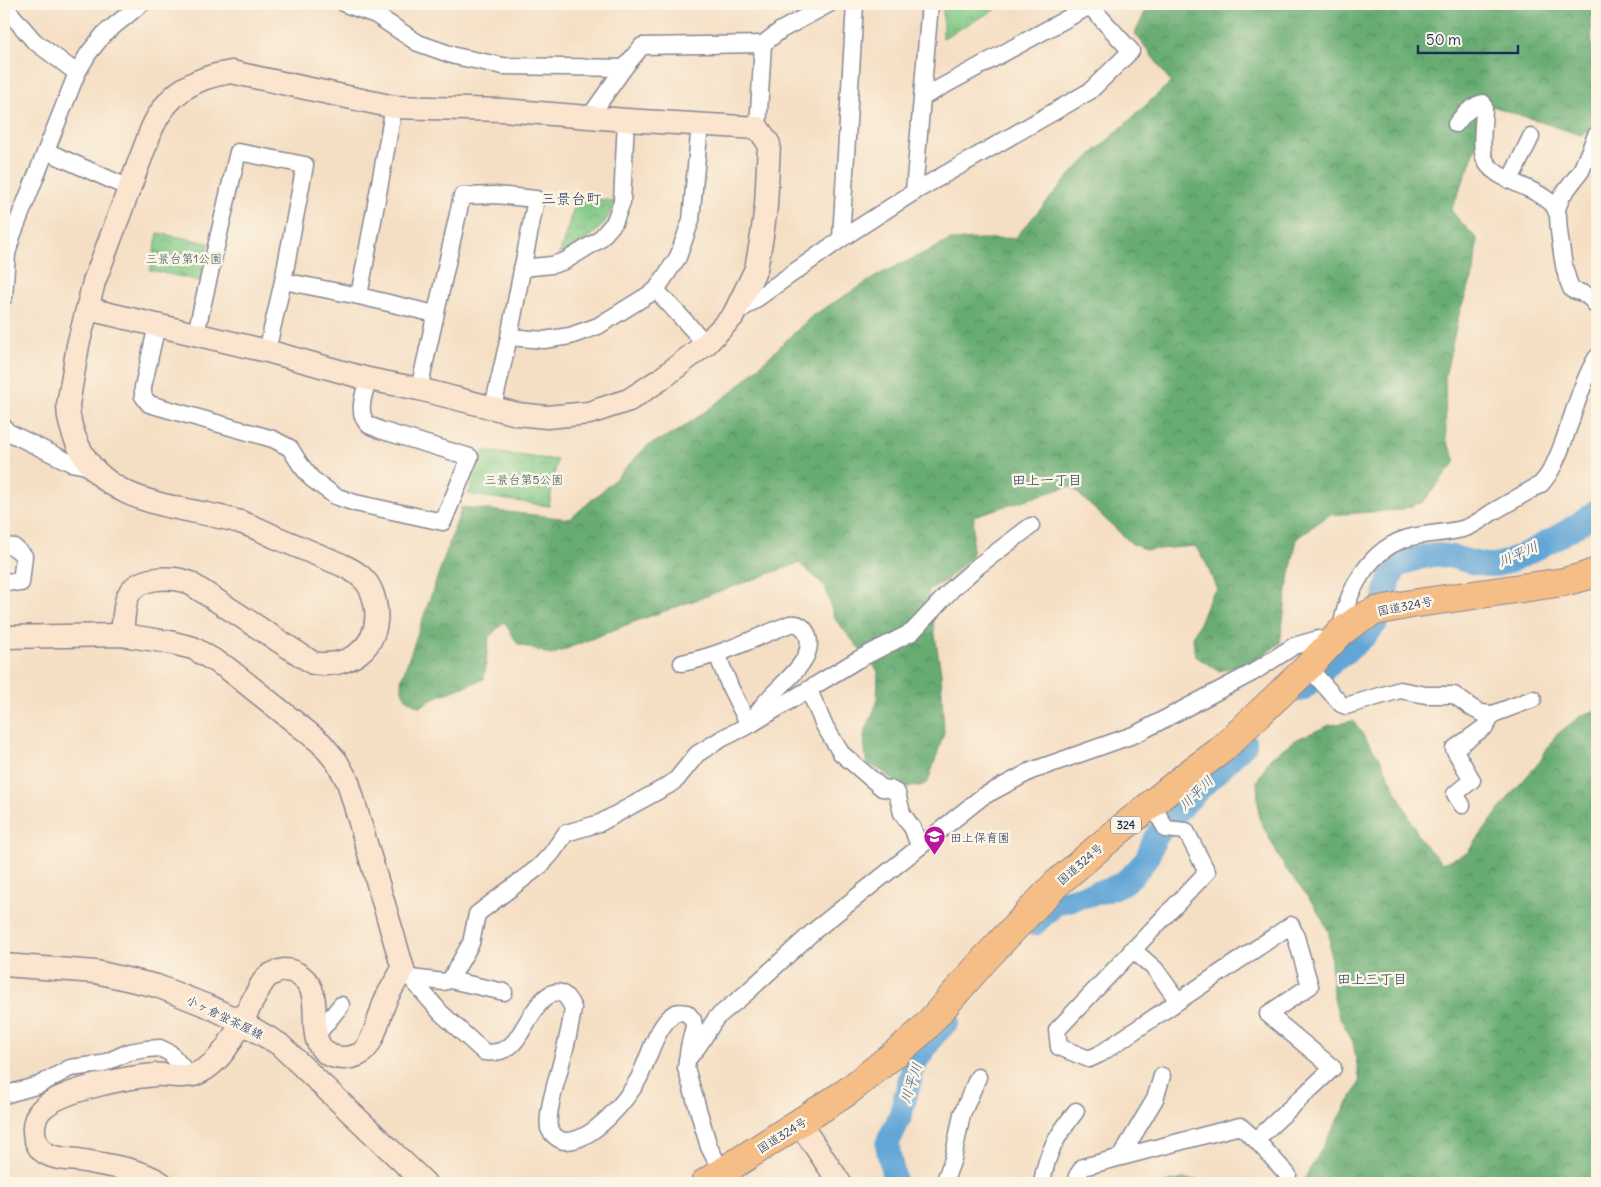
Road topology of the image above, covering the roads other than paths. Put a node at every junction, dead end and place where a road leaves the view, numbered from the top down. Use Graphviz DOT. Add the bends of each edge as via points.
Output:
graph roads {
  1 [pos="142,4"];
  2 [pos="345,4"];
  3 [pos="829,4"];
  4 [pos="855,4"];
  5 [pos="930,4"];
  6 [pos="4,6"];
  7 [pos="763,44"];
  8 [pos="624,68"];
  9 [pos="77,73"];
  10 [pos="923,97"];
  11 [pos="394,107"];
  12 [pos="590,116"];
  13 [pos="626,120"];
  14 [pos="700,124"];
  15 [pos="1456,124"];
  16 [pos="758,128"];
  17 [pos="1596,135"];
  18 [pos="1531,137"];
  19 [pos="46,151"];
  20 [pos="1510,180"];
  21 [pos="129,188"];
  22 [pos="914,192"];
  23 [pos="1556,211"];
  24 [pos="841,240"];
  25 [pos="522,268"];
  26 [pos="283,281"];
  27 [pos="656,290"];
  28 [pos="359,296"];
  29 [pos="4,297"];
  30 [pos="1597,307"];
  31 [pos="88,308"];
  32 [pos="435,314"];
  33 [pos="733,316"];
  34 [pos="157,325"];
  35 [pos="196,333"];
  36 [pos="510,337"];
  37 [pos="706,344"];
  38 [pos="267,350"];
  39 [pos="1597,357"];
  40 [pos="368,378"];
  41 [pos="419,389"];
  42 [pos="493,407"];
  43 [pos="4,428"];
  44 [pos="91,467"];
  45 [pos="1032,526"];
  46 [pos="4,546"];
  47 [pos="1597,572"];
  48 [pos="4,581"];
  49 [pos="122,635"];
  50 [pos="4,637"];
  51 [pos="1335,639"];
  52 [pos="717,654"];
  53 [pos="682,662"];
  54 [pos="1308,667"];
  55 [pos="809,690"];
  56 [pos="1533,699"];
  57 [pos="1493,714"];
  58 [pos="751,724"];
  59 [pos="1152,804"];
  60 [pos="1462,805"];
  61 [pos="919,846"];
  62 [pos="1132,950"];
  63 [pos="4,965"];
  64 [pos="406,974"];
  65 [pos="450,980"];
  66 [pos="504,992"];
  67 [pos="1178,1001"];
  68 [pos="341,1005"];
  69 [pos="241,1022"];
  70 [pos="316,1036"];
  71 [pos="687,1060"];
  72 [pos="190,1076"];
  73 [pos="1162,1076"];
  74 [pos="978,1078"];
  75 [pos="4,1094"];
  76 [pos="1076,1111"];
  77 [pos="800,1124"];
  78 [pos="1256,1140"];
  79 [pos="1121,1156"];
  80 [pos="1288,1175"];
  81 [pos="714,1178"];
  82 [pos="161,1183"];
  83 [pos="425,1183"];
  84 [pos="840,1183"];
  85 [pos="944,1183"];
  86 [pos="1042,1183"];
  87 [pos="1075,1183"];
  1 -- 9 [label="street" via="104,34"];
  2 -- 8 [label="street" via="376,15 418,43 456,56 503,66"];
  3 -- 7 [label="street" via="781,30"];
  4 -- 24 [label="street"];
  5 -- 10 [label="street"];
  6 -- 9 [label="street" via="34,41"];
  7 -- 8 [label="street" via="642,46"];
  7 -- 16 [label="street"];
  8 -- 12 [label="street"];
  9 -- 19 [label="street"];
  10 -- 22 [label="street"];
  10 -- 22 [label="street" via="1090,6 1131,51 1090,91"];
  11 -- 12 [label="street"];
  11 -- 21 [label="street" via="231,72 207,77 181,90 157,117"];
  11 -- 28 [label="street"];
  12 -- 13 [label="street"];
  13 -- 14 [label="street"];
  13 -- 25 [label="street" via="622,202 614,223 599,240 565,261 552,266"];
  14 -- 16 [label="street"];
  14 -- 27 [label="street" via="691,220 678,257"];
  15 -- 20 [label="street" via="1474,106 1483,103 1484,158 1492,169"];
  16 -- 33 [label="street" via="769,144 766,206 756,268"];
  17 -- 23 [label="street" via="1581,171 1562,196"];
  18 -- 20 [label="street"];
  19 -- 21 [label="street"];
  19 -- 29 [label="street" via="12,236 7,254"];
  20 -- 23 [label="street" via="1544,197"];
  21 -- 31 [label="street" via="94,282"];
  22 -- 24 [label="street"];
  23 -- 30 [label="street" via="1566,277 1572,290 1585,294"];
  24 -- 33 [label="street"];
  25 -- 32 [label="street" via="536,199 462,196"];
  25 -- 36 [label="street"];
  26 -- 28 [label="street"];
  26 -- 35 [label="street" via="305,165 238,152"];
  26 -- 38 [label="street"];
  27 -- 36 [label="street" via="598,326 579,333 544,340"];
  27 -- 37 [label="street"];
  28 -- 32 [label="street"];
  31 -- 34 [label="street"];
  31 -- 44 [label="street" via="78,345 68,415 80,450"];
  32 -- 41 [label="street"];
  33 -- 37 [label="street"];
  34 -- 35 [label="street"];
  34 -- 40 [label="street" via="142,387 143,396 150,404 273,439 290,448 312,479 334,496 443,522 470,456 368,424 361,406"];
  35 -- 38 [label="street"];
  36 -- 42 [label="street"];
  37 -- 42 [label="street" via="661,380 629,400 589,413 531,416"];
  38 -- 40 [label="street"];
  39 -- 51 [label="street" via="1549,475 1541,484 1468,528 1410,537 1384,548 1364,571 1350,596"];
  40 -- 41 [label="street"];
  41 -- 42 [label="street"];
  43 -- 44 [label="street" via="71,463"];
  44 -- 49 [label="street" via="103,479 140,499 244,524 342,565 357,573 368,585 376,606 376,626 366,647 350,659 330,664 306,660 188,582 178,579 140,583 128,596"];
  45 -- 55 [label="street" via="954,587 912,632 857,660"];
  46 -- 48 [label="street" via="14,547 24,556 21,582"];
  47 -- 51 [label="highway, 国道324号 / 324" via="1563,582 1375,611 1356,621"];
  49 -- 50 [label="street"];
  49 -- 64 [label="street" via="193,648 227,668 321,743 337,762 348,782"];
  51 -- 54 [label="highway, 国道324号 / 324"];
  51 -- 61 [label="street" via="1318,639 1294,646 1252,673 1136,734 1032,771 982,797"];
  52 -- 53 [label="street"];
  52 -- 58 [label="street" via="730,687"];
  52 -- 58 [label="street" via="790,624 797,623 807,634 808,650 802,662 759,709"];
  54 -- 57 [label="street" via="1346,706 1400,690 1426,695 1454,695 1481,713"];
  54 -- 59 [label="highway, 国道324号 / 324" via="1220,751"];
  55 -- 58 [label="street"];
  55 -- 61 [label="street" via="841,753 882,788 898,793 902,813"];
  56 -- 57 [label="street"];
  57 -- 60 [label="street" via="1486,726 1454,749 1472,780 1454,794"];
  58 -- 65 [label="street" via="697,754 669,786 600,822 566,833 540,866 477,914 471,942"];
  59 -- 62 [label="street" via="1166,829 1186,831 1207,872"];
  59 -- 77 [label="highway, 国道324号 / 324" via="1056,884 923,1030 848,1092"];
  61 -- 71 [label="street" via="814,931 716,1018"];
  62 -- 67 [label="street" via="1155,969"];
  62 -- 67 [label="street" via="1057,1030 1059,1047 1089,1059"];
  63 -- 69 [label="street, 小ヶ倉蛍茶屋線" via="96,972 157,986"];
  64 -- 65 [label="street" via="444,982"];
  64 -- 70 [label="street" via="387,997 371,1040 360,1054 337,1058 328,1055"];
  64 -- 71 [label="street" via="441,1014 484,1052 492,1054 503,1051 514,1042 542,1000 557,993 564,995 574,1008 552,1100 550,1128 553,1135 561,1140 585,1136 598,1128 638,1079 659,1031 671,1015 679,1011 687,1013 694,1026"];
  65 -- 66 [label="street"];
  67 -- 78 [label="street" via="1292,925 1310,986 1268,1014 1333,1068"];
  68 -- 70 [label="street"];
  69 -- 70 [label="street" via="267,978 283,970 292,971 313,991"];
  69 -- 72 [label="street" via="226,1048 212,1063"];
  69 -- 83 [label="street, 小ヶ倉蛍茶屋線" via="279,1044"];
  71 -- 81 [label="street" via="686,1068"];
  72 -- 75 [label="street" via="170,1053 160,1048 147,1048 102,1064 70,1068 38,1085"];
  72 -- 82 [label="street" via="141,1076 71,1093 41,1110 34,1125 34,1137 49,1155 115,1166 152,1177"];
  73 -- 79 [label="street" via="1155,1099"];
  74 -- 85 [label="street" via="962,1114 953,1159"];
  76 -- 86 [label="street" via="1049,1152"];
  77 -- 81 [label="highway, 国道324号 / 324"];
  77 -- 84 [label="street"];
  78 -- 79 [label="street" via="1240,1126"];
  78 -- 80 [label="street"];
  79 -- 87 [label="street" via="1083,1166"];
}
